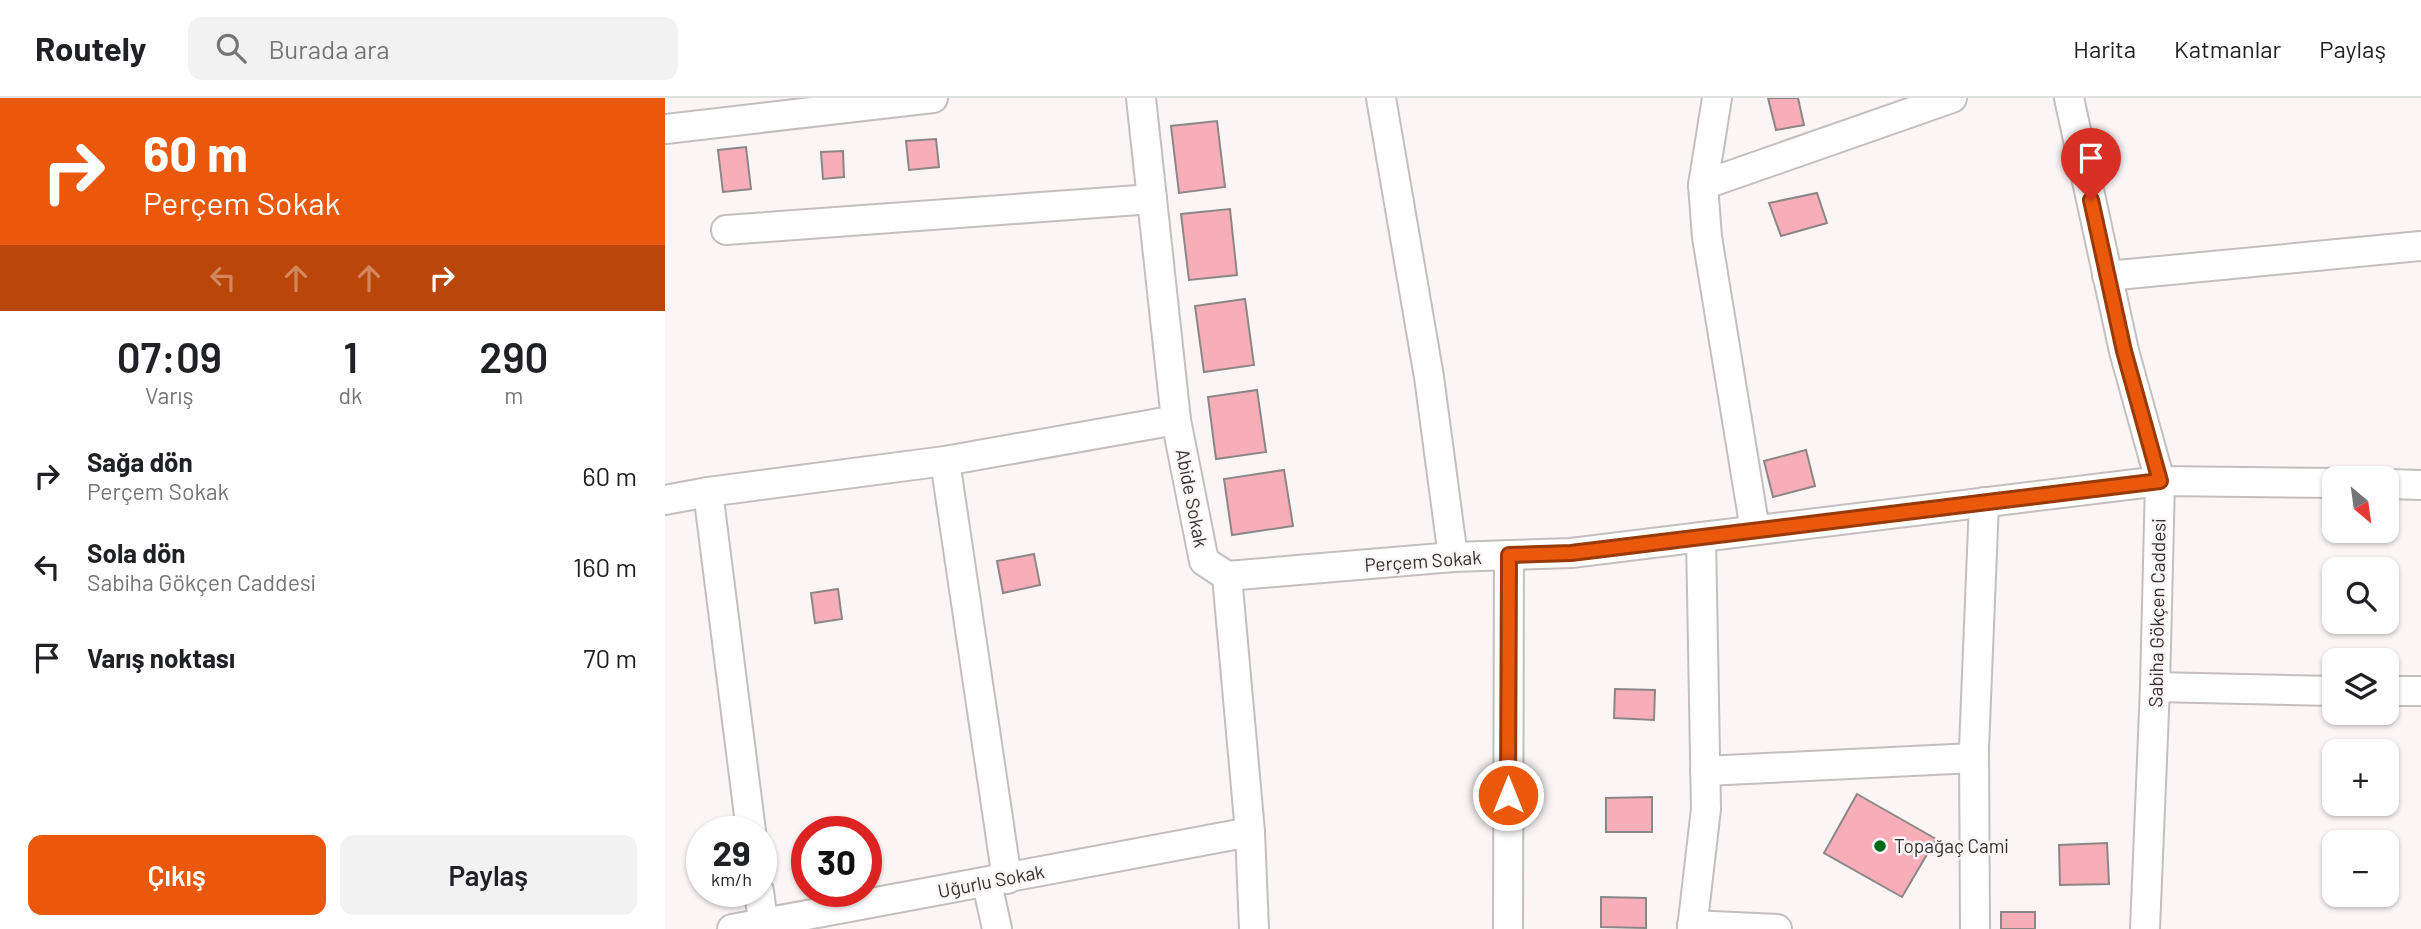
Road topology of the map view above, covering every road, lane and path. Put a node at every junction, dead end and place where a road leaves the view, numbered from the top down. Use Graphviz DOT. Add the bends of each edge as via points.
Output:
graph roads {
  1 [pos="933,98"];
  2 [pos="1141,98"];
  3 [pos="1381,98"];
  4 [pos="1717,98"];
  5 [pos="1952,98"];
  6 [pos="2069,98"];
  7 [pos="665,130"];
  8 [pos="1703,185"];
  9 [pos="1152,199"];
  10 [pos="726,230"];
  11 [pos="2421,246"];
  12 [pos="2107,276"];
  13 [pos="1176,420"];
  14 [pos="945,461"];
  15 [pos="2160,481"];
  16 [pos="2322,483"];
  17 [pos="2399,484"];
  18 [pos="2421,485"];
  19 [pos="709,492"];
  20 [pos="665,500"];
  21 [pos="1984,502"];
  22 [pos="1755,530"];
  23 [pos="1701,537"];
  24 [pos="1509,555"];
  25 [pos="1453,556"];
  26 [pos="1227,576"];
  27 [pos="2155,687"];
  28 [pos="2322,691"];
  29 [pos="2399,691"];
  30 [pos="2421,691"];
  31 [pos="1973,758"];
  32 [pos="1705,771"];
  33 [pos="749,816"];
  34 [pos="1250,832"];
  35 [pos="997,881"];
  36 [pos="761,907"];
  37 [pos="764,926"];
  38 [pos="1692,927"];
  39 [pos="733,929"];
  40 [pos="997,929"];
  41 [pos="1254,929"];
  42 [pos="1508,929"];
  43 [pos="1777,929"];
  44 [pos="1975,929"];
  45 [pos="2145,929"];
  1 -- 7 [label="street"];
  2 -- 9 [label="street, Abide Sokak"];
  3 -- 25 [label="street" via="1429,377"];
  4 -- 8 [label="street"];
  5 -- 8 [label="street"];
  6 -- 12 [label="street, Sabiha Gökçen Caddesi"];
  8 -- 22 [label="street" via="1707,237"];
  9 -- 10 [label="street"];
  9 -- 13 [label="street, Abide Sokak"];
  11 -- 12 [label="street"];
  12 -- 15 [label="street, Sabiha Gökçen Caddesi"];
  13 -- 14 [label="street"];
  13 -- 26 [label="street, Abide Sokak" via="1204,561"];
  14 -- 19 [label="street"];
  14 -- 35 [label="street"];
  15 -- 16 [label="street, Perçem Sokak"];
  15 -- 21 [label="street, Perçem Sokak"];
  15 -- 27 [label="street, Sabiha Gökçen Caddesi"];
  17 -- 18 [label="street"];
  19 -- 20 [label="street"];
  19 -- 33 [label="street"];
  21 -- 22 [label="street, Perçem Sokak"];
  21 -- 31 [label="street"];
  22 -- 23 [label="street, Perçem Sokak"];
  23 -- 24 [label="street, Perçem Sokak" via="1571,553"];
  23 -- 32 [label="street"];
  24 -- 25 [label="street, Perçem Sokak"];
  24 -- 42 [label="street"];
  25 -- 26 [label="street, Perçem Sokak"];
  26 -- 34 [label="street"];
  27 -- 28 [label="street"];
  27 -- 45 [label="street, Sabiha Gökçen Caddesi"];
  29 -- 30 [label="street"];
  31 -- 32 [label="street"];
  31 -- 44 [label="street"];
  32 -- 38 [label="street" via="1706,809"];
  34 -- 35 [label="street, Uğurlu Sokak"];
  34 -- 41 [label="street"];
  35 -- 37 [label="street, Uğurlu Sokak"];
  35 -- 40 [label="street"];
  36 -- 37 [label="street"];
  37 -- 39 [label="street, Uğurlu Sokak"];
  38 -- 43 [label="street"];
}
